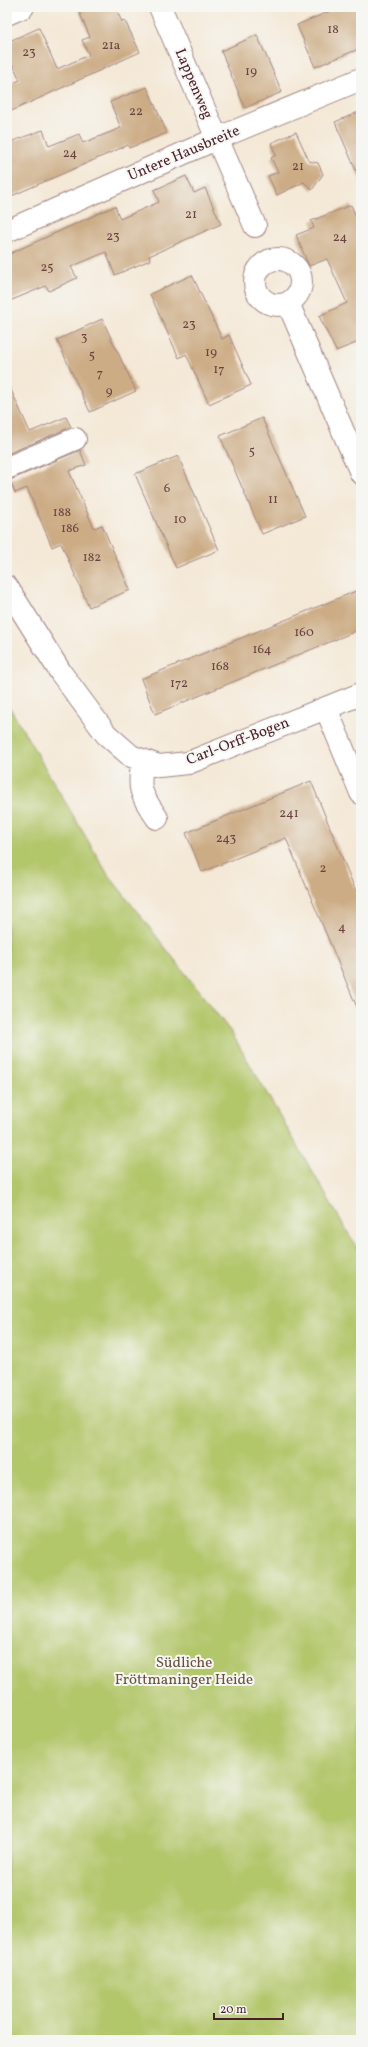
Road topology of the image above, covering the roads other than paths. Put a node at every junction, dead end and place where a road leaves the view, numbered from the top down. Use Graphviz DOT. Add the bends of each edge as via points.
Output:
graph roads {
  1 [pos="23,7"];
  2 [pos="160,7"];
  3 [pos="7,14"];
  4 [pos="361,79"];
  5 [pos="216,139"];
  6 [pos="255,226"];
  7 [pos="7,230"];
  8 [pos="288,303"];
  9 [pos="75,439"];
  10 [pos="7,468"];
  11 [pos="361,473"];
  12 [pos="7,587"];
  13 [pos="361,694"];
  14 [pos="326,708"];
  15 [pos="142,760"];
  16 [pos="361,793"];
  17 [pos="157,818"];
  1 -- 3 [label="street"];
  2 -- 5 [label="street, Lappenweg"];
  4 -- 5 [label="street, Untere Hausbreite"];
  5 -- 6 [label="street, Lappenweg"];
  5 -- 7 [label="street, Untere Hausbreite"];
  8 -- 11 [label="street"];
  9 -- 10 [label="street"];
  12 -- 15 [label="street, Carl-Orff-Bogen" via="61,672 106,734 131,756"];
  13 -- 14 [label="street, Carl-Orff-Bogen"];
  14 -- 15 [label="street, Carl-Orff-Bogen" via="188,763 159,766"];
  14 -- 16 [label="street"];
  15 -- 17 [label="street" via="141,793"];
}
